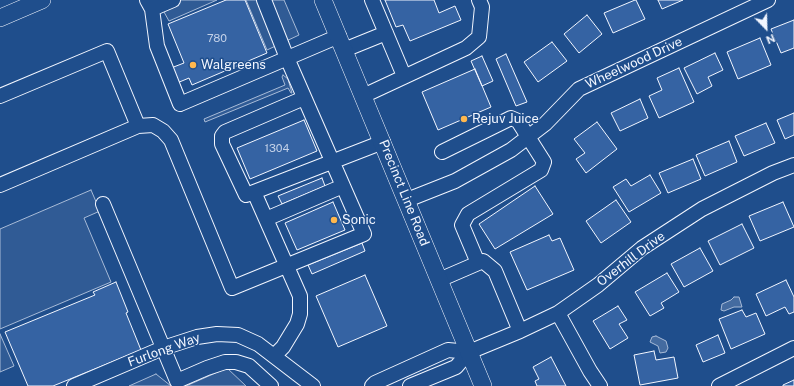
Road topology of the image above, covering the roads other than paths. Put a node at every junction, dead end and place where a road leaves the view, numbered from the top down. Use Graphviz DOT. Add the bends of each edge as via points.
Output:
graph roads {
  1 [pos="42,0"];
  2 [pos="173,0"];
  3 [pos="264,0"];
  4 [pos="323,0"];
  5 [pos="372,0"];
  6 [pos="768,0"];
  7 [pos="484,2"];
  8 [pos="149,5"];
  9 [pos="1,14"];
  10 [pos="386,33"];
  11 [pos="341,43"];
  12 [pos="287,58"];
  13 [pos="404,76"];
  14 [pos="0,96"];
  15 [pos="363,96"];
  16 [pos="304,98"];
  17 [pos="138,126"];
  18 [pos="528,137"];
  19 [pos="383,142"];
  20 [pos="442,152"];
  21 [pos="332,162"];
  22 [pos="794,165"];
  23 [pos="0,184"];
  24 [pos="343,186"];
  25 [pos="254,192"];
  26 [pos="407,200"];
  27 [pos="103,204"];
  28 [pos="266,220"];
  29 [pos="478,264"];
  30 [pos="287,266"];
  31 [pos="440,280"];
  32 [pos="558,313"];
  33 [pos="520,331"];
  34 [pos="164,348"];
  35 [pos="794,348"];
  36 [pos="469,352"];
  37 [pos="274,356"];
  38 [pos="74,386"];
  39 [pos="271,386"];
  40 [pos="314,386"];
  41 [pos="372,386"];
  42 [pos="410,386"];
  43 [pos="483,386"];
  44 [pos="600,386"];
  45 [pos="719,386"];
  1 -- 9 [label="main road"];
  2 -- 8 [label="street"];
  3 -- 12 [label="street"];
  4 -- 11 [label="main road, Precinct Line Road"];
  5 -- 10 [label="street"];
  6 -- 18 [label="street, Wheelwood Drive" via="578,89 545,124"];
  7 -- 13 [label="street" via="479,37 466,48"];
  8 -- 12 [label="street" via="157,46 180,104"];
  10 -- 11 [label="street"];
  10 -- 13 [label="street"];
  11 -- 12 [label="street"];
  11 -- 15 [label="main road, Precinct Line Road"];
  12 -- 16 [label="street"];
  13 -- 15 [label="street"];
  14 -- 17 [label="street" via="107,51"];
  15 -- 19 [label="main road, Precinct Line Road"];
  16 -- 21 [label="street"];
  16 -- 25 [label="street" via="225,132 222,136 222,144 246,195"];
  17 -- 23 [label="street"];
  17 -- 30 [label="street" via="153,125 171,140 232,288"];
  18 -- 20 [label="street" via="518,121 510,118"];
  18 -- 26 [label="street, Wheelwood Drive" via="455,181"];
  18 -- 29 [label="street" via="544,162 541,170 468,214 462,225"];
  19 -- 21 [label="street"];
  19 -- 26 [label="main road, Precinct Line Road"];
  21 -- 24 [label="street"];
  21 -- 25 [label="street"];
  22 -- 32 [label="street, Overhill Drive" via="702,209 642,248 598,285"];
  24 -- 28 [label="street"];
  24 -- 30 [label="street" via="364,234"];
  25 -- 28 [label="street"];
  26 -- 31 [label="main road, Precinct Line Road"];
  27 -- 34 [label="street"];
  28 -- 30 [label="street"];
  29 -- 31 [label="street"];
  29 -- 33 [label="street" via="483,261 495,271"];
  30 -- 37 [label="street" via="300,296 300,314 289,338"];
  31 -- 36 [label="main road, Precinct Line Road"];
  32 -- 33 [label="street, Overhill Drive"];
  32 -- 44 [label="street"];
  33 -- 36 [label="street, Overhill Drive"];
  34 -- 37 [label="street, Furlong Way" via="197,337 217,334 238,335 258,344"];
  34 -- 38 [label="street, Furlong Way"];
  34 -- 39 [label="street" via="177,381 225,362 236,362 249,366"];
  35 -- 45 [label="street"];
  36 -- 41 [label="street" via="448,350"];
  36 -- 42 [label="street" via="456,367"];
  36 -- 43 [label="main road, Precinct Line Road"];
  37 -- 40 [label="street, Furlong Way"];
}
